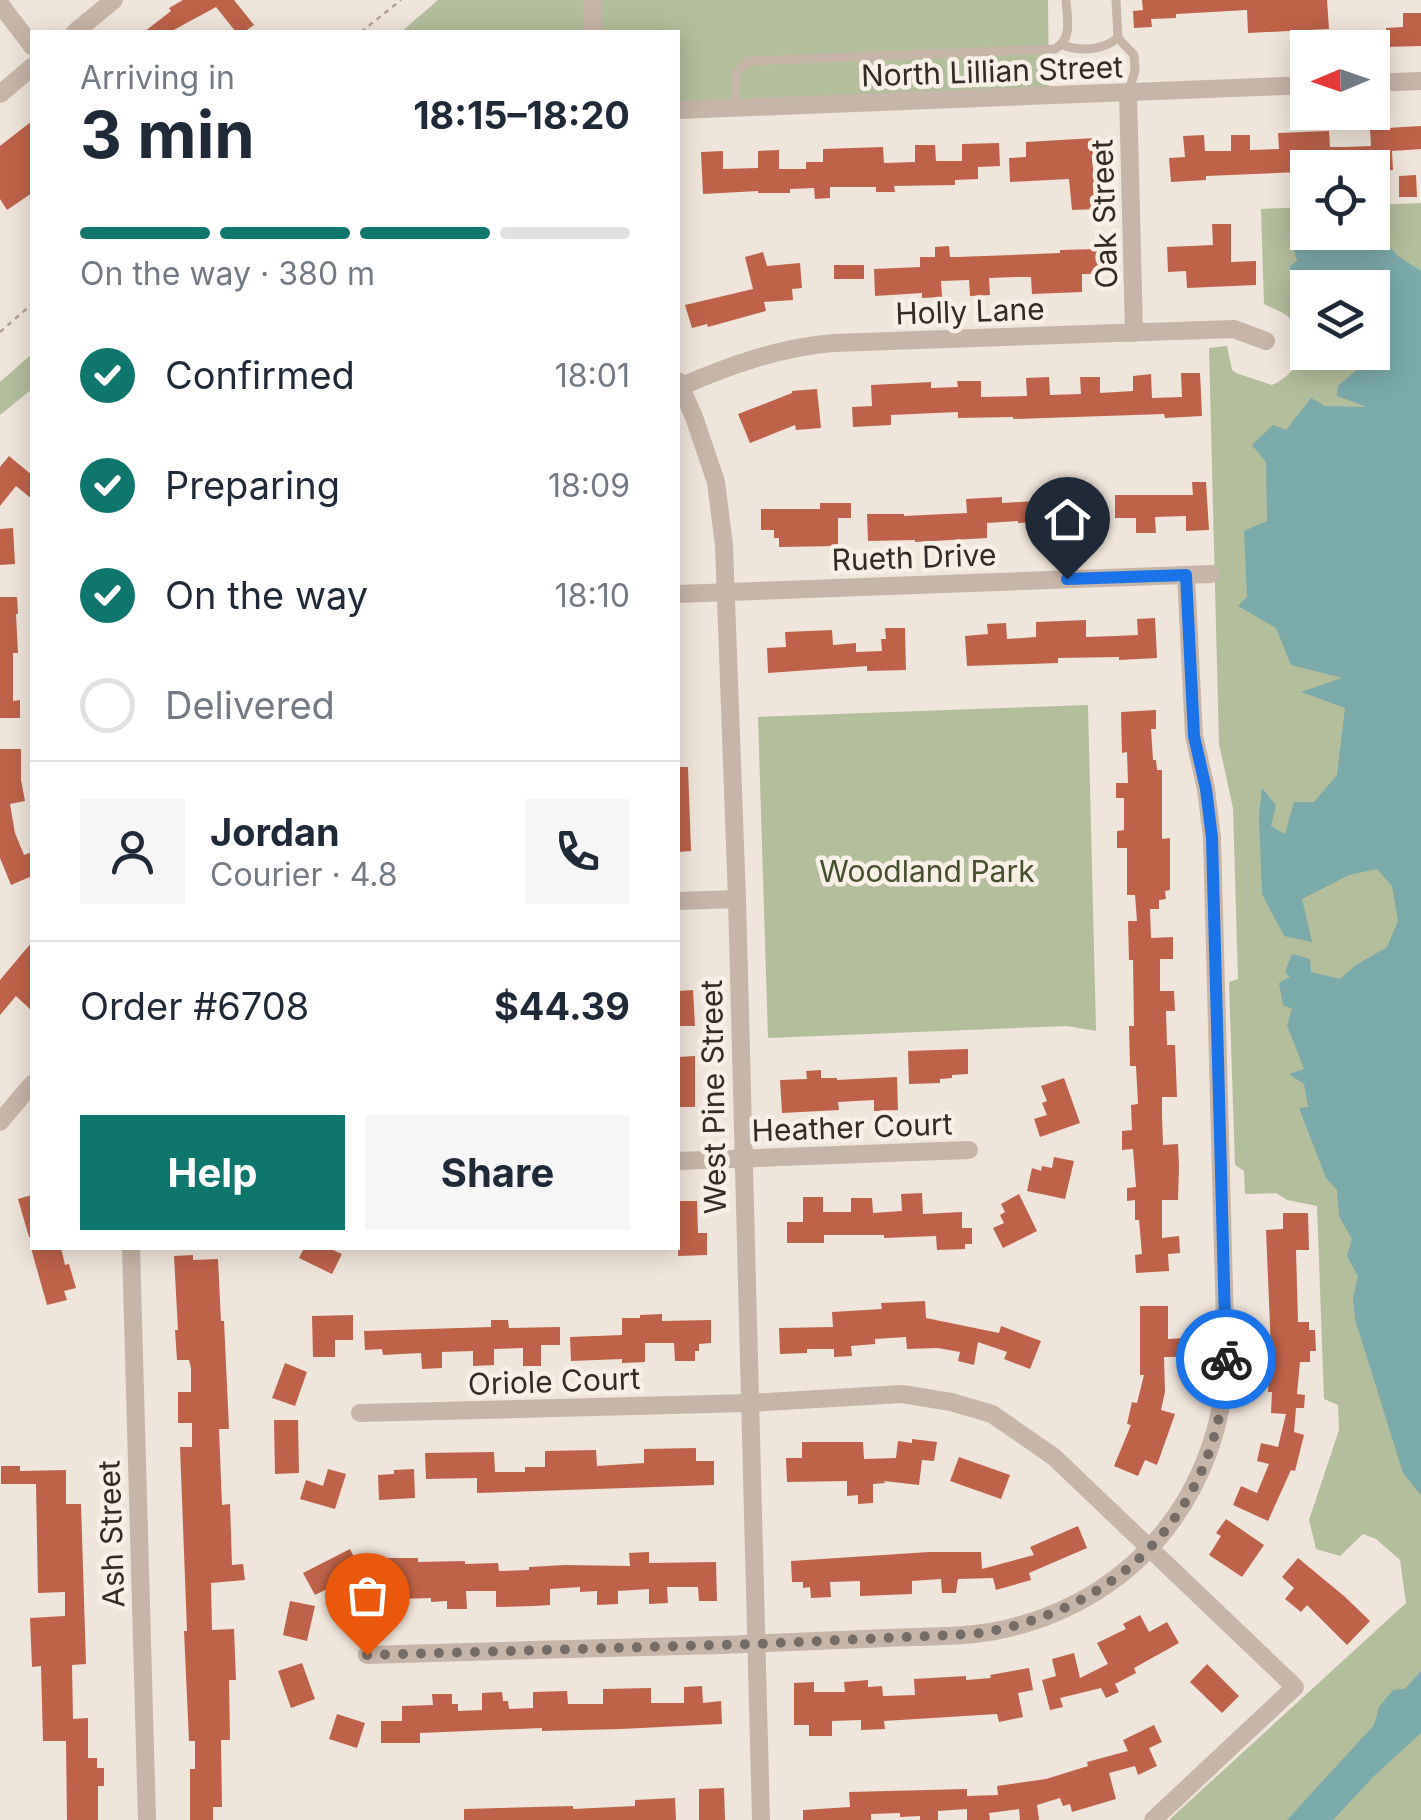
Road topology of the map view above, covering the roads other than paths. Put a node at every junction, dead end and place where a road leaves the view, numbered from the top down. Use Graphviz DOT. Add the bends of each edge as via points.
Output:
graph roads {
  1 [pos="114,0"];
  2 [pos="592,0"];
  3 [pos="1066,0"];
  4 [pos="1116,0"];
  5 [pos="0,4"];
  6 [pos="76,30"];
  7 [pos="592,30"];
  8 [pos="1118,38"];
  9 [pos="30,43"];
  10 [pos="1063,45"];
  11 [pos="30,69"];
  12 [pos="1390,82"];
  13 [pos="1421,82"];
  14 [pos="1290,86"];
  15 [pos="1128,93"];
  16 [pos="0,94"];
  17 [pos="735,108"];
  18 [pos="680,110"];
  19 [pos="1134,332"];
  20 [pos="1266,341"];
  21 [pos="680,384"];
  22 [pos="680,386"];
  23 [pos="1212,574"];
  24 [pos="1186,575"];
  25 [pos="727,592"];
  26 [pos="680,594"];
  27 [pos="736,899"];
  28 [pos="680,901"];
  29 [pos="30,1086"];
  30 [pos="0,1122"];
  31 [pos="969,1150"];
  32 [pos="742,1159"];
  33 [pos="680,1161"];
  34 [pos="131,1250"];
  35 [pos="749,1403"];
  36 [pos="360,1414"];
  37 [pos="1150,1549"];
  38 [pos="755,1644"];
  39 [pos="367,1655"];
  40 [pos="147,1820"];
  41 [pos="761,1820"];
  42 [pos="1153,1820"];
  1 -- 6 [label="street"];
  2 -- 7 [label="street"];
  3 -- 10 [label="lane"];
  4 -- 8 [label="lane"];
  5 -- 9 [label="street"];
  8 -- 10 [label="lane" via="1106,48"];
  8 -- 15 [label="lane" via="1134,55"];
  10 -- 17 [label="lane" via="748,61 736,73"];
  11 -- 16 [label="street"];
  12 -- 13 [label="street"];
  14 -- 15 [label="street, North Lillian Street"];
  15 -- 17 [label="street, North Lillian Street"];
  15 -- 19 [label="street, Oak Street"];
  17 -- 18 [label="street, North Lillian Street"];
  19 -- 20 [label="street, Holly Lane" via="1234,329"];
  19 -- 21 [label="street, Holly Lane" via="818,344 764,354"];
  22 -- 25 [label="street, West Pine Street" via="716,482"];
  23 -- 24 [label="street, Rueth Drive"];
  24 -- 25 [label="street, Rueth Drive"];
  24 -- 37 [label="street" via="1194,736 1212,838 1226,1362 1220,1413 1202,1470"];
  25 -- 26 [label="street, Rueth Drive"];
  25 -- 27 [label="street, West Pine Street"];
  27 -- 28 [label="street"];
  27 -- 32 [label="street, West Pine Street"];
  29 -- 30 [label="street"];
  31 -- 32 [label="street, Heather Court"];
  32 -- 33 [label="street, Heather Court"];
  32 -- 35 [label="street, West Pine Street"];
  34 -- 40 [label="street, Ash Street"];
  35 -- 36 [label="street, Oriole Court"];
  35 -- 37 [label="street, Oriole Court" via="902,1394 992,1414 1054,1457"];
  35 -- 38 [label="street, West Pine Street"];
  37 -- 38 [label="street" via="1104,1587 1057,1613 1005,1629"];
  37 -- 42 [label="street, Oriole Court" via="1296,1687"];
  38 -- 39 [label="street"];
  38 -- 41 [label="street, West Pine Street"];
}
